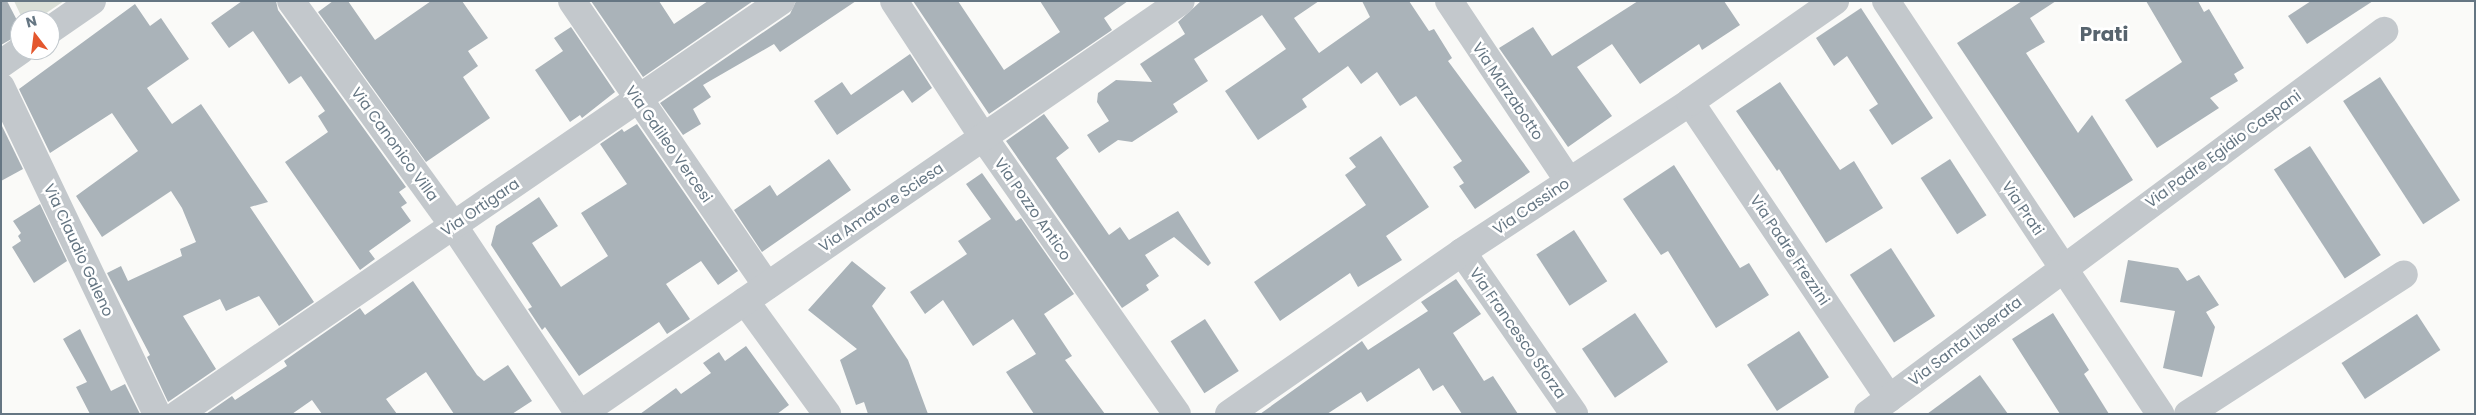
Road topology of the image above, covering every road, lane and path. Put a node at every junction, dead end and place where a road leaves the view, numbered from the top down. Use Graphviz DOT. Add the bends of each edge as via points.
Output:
graph roads {
  1 [pos="92,1"];
  2 [pos="291,1"];
  3 [pos="572,1"];
  4 [pos="781,1"];
  5 [pos="894,1"];
  6 [pos="1181,1"];
  7 [pos="1448,1"];
  8 [pos="1835,1"];
  9 [pos="1886,1"];
  10 [pos="60,23"];
  11 [pos="2384,31"];
  12 [pos="1,86"];
  13 [pos="638,99"];
  14 [pos="1690,102"];
  15 [pos="983,137"];
  16 [pos="1568,180"];
  17 [pos="453,225"];
  18 [pos="1462,252"];
  19 [pos="2063,268"];
  20 [pos="2404,274"];
  21 [pos="767,286"];
  22 [pos="745,301"];
  23 [pos="1879,406"];
  24 [pos="157,414"];
  25 [pos="178,414"];
  26 [pos="580,414"];
  27 [pos="827,414"];
  28 [pos="1177,414"];
  29 [pos="1229,414"];
  30 [pos="1574,414"];
  31 [pos="2160,414"];
  32 [pos="2188,414"];
  1 -- 10 [label="street"];
  2 -- 17 [label="street, Via Canonico Villa"];
  3 -- 13 [label="street, Via Galileo Vercesi"];
  4 -- 13 [label="street, Via Ortigara"];
  5 -- 15 [label="street, Via Pozzo Antico"];
  6 -- 15 [label="street, Via Amatore Sciesa"];
  7 -- 16 [label="street, Via Marzabotto"];
  8 -- 14 [label="street, Via Cassino"];
  9 -- 19 [label="street, Via Prati"];
  11 -- 19 [label="street, Via Padre Egidio Caspani"];
  12 -- 24 [label="street, Via Claudio Galeno"];
  13 -- 17 [label="street, Via Ortigara"];
  13 -- 21 [label="street, Via Galileo Vercesi"];
  14 -- 16 [label="street, Via Cassino"];
  14 -- 23 [label="street, Via Padre Frezzini"];
  15 -- 21 [label="street, Via Amatore Sciesa"];
  15 -- 28 [label="street, Via Pozzo Antico"];
  16 -- 18 [label="street, Via Cassino"];
  17 -- 25 [label="street, Via Ortigara"];
  17 -- 26 [label="street, Via Canonico Villa"];
  18 -- 29 [label="street, Via Cassino"];
  18 -- 30 [label="street, Via Francesco Sforza"];
  19 -- 23 [label="street, Via Santa Liberata"];
  19 -- 31 [label="street, Via Prati"];
  20 -- 32 [label="street"];
  21 -- 22 [label="street, Via Amatore Sciesa"];
  22 -- 26 [label="street, Via Amatore Sciesa"];
  22 -- 27 [label="street"];
}
